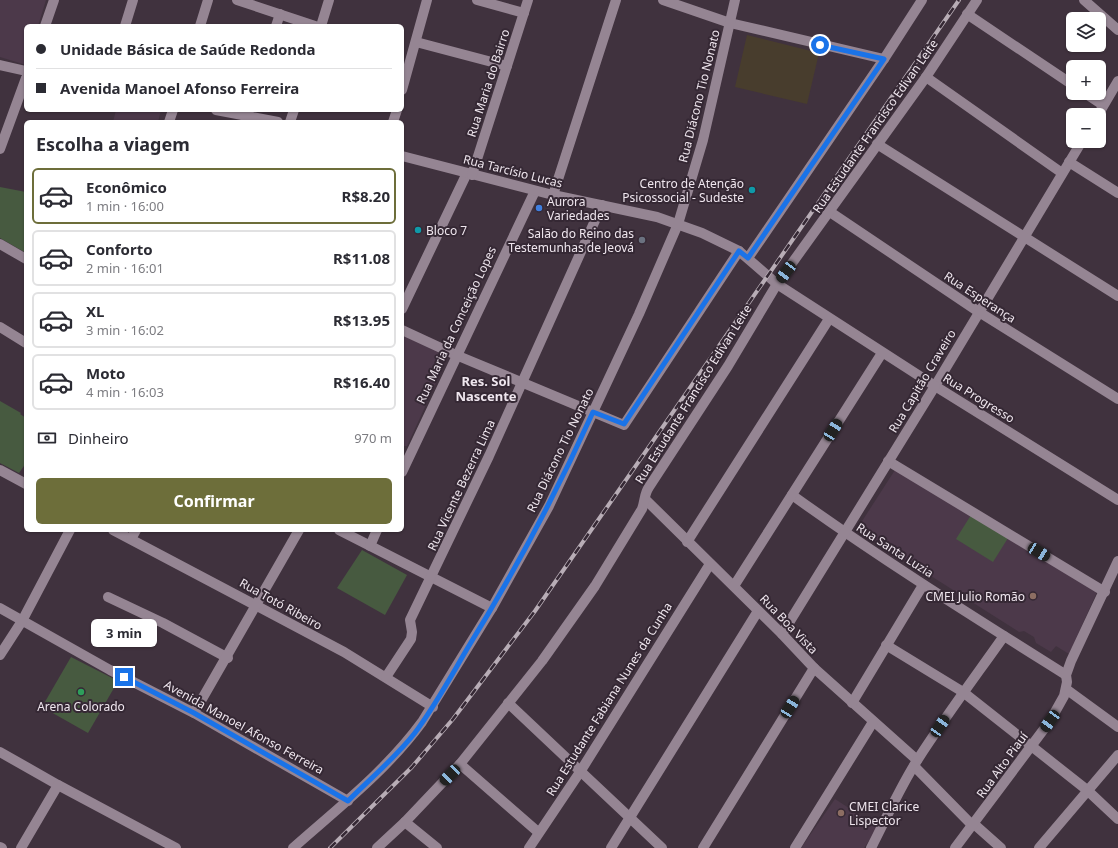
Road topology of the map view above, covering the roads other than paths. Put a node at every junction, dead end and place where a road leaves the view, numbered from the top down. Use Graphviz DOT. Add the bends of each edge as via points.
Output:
graph roads {
  1 [pos="54,0"];
  2 [pos="133,0"];
  3 [pos="208,0"];
  4 [pos="237,0"];
  5 [pos="329,0"];
  6 [pos="427,0"];
  7 [pos="477,0"];
  8 [pos="528,0"];
  9 [pos="616,0"];
  10 [pos="663,0"];
  11 [pos="735,0"];
  12 [pos="922,0"];
  13 [pos="977,0"];
  14 [pos="1084,0"];
  15 [pos="524,13"];
  16 [pos="280,14"];
  17 [pos="967,14"];
  18 [pos="730,23"];
  19 [pos="46,24"];
  20 [pos="126,24"];
  21 [pos="201,24"];
  22 [pos="277,24"];
  23 [pos="309,24"];
  24 [pos="322,24"];
  25 [pos="1118,30"];
  26 [pos="416,42"];
  27 [pos="884,59"];
  28 [pos="0,65"];
  29 [pos="507,66"];
  30 [pos="24,71"];
  31 [pos="926,77"];
  32 [pos="1066,80"];
  33 [pos="1118,81"];
  34 [pos="24,83"];
  35 [pos="404,83"];
  36 [pos="1095,100"];
  37 [pos="1103,106"];
  38 [pos="226,112"];
  39 [pos="247,116"];
  40 [pos="268,120"];
  41 [pos="877,144"];
  42 [pos="1078,148"];
  43 [pos="0,149"];
  44 [pos="404,157"];
  45 [pos="1069,162"];
  46 [pos="1062,173"];
  47 [pos="470,174"];
  48 [pos="535,191"];
  49 [pos="1118,193"];
  50 [pos="553,195"];
  51 [pos="602,205"];
  52 [pos="830,212"];
  53 [pos="678,224"];
  54 [pos="1024,237"];
  55 [pos="0,244"];
  56 [pos="739,251"];
  57 [pos="24,258"];
  58 [pos="748,258"];
  59 [pos="768,277"];
  60 [pos="777,284"];
  61 [pos="1118,296"];
  62 [pos="404,305"];
  63 [pos="979,312"];
  64 [pos="829,318"];
  65 [pos="0,328"];
  66 [pos="404,331"];
  67 [pos="24,342"];
  68 [pos="882,353"];
  69 [pos="456,355"];
  70 [pos="524,383"];
  71 [pos="935,386"];
  72 [pos="1118,399"];
  73 [pos="593,412"];
  74 [pos="888,461"];
  75 [pos="404,468"];
  76 [pos="0,470"];
  77 [pos="24,483"];
  78 [pos="792,495"];
  79 [pos="646,500"];
  80 [pos="1118,500"];
  81 [pos="69,532"];
  82 [pos="124,532"];
  83 [pos="299,532"];
  84 [pos="343,532"];
  85 [pos="376,532"];
  86 [pos="845,533"];
  87 [pos="134,534"];
  88 [pos="687,542"];
  89 [pos="370,546"];
  90 [pos="1118,561"];
  91 [pos="710,564"];
  92 [pos="431,579"];
  93 [pos="923,585"];
  94 [pos="734,586"];
  95 [pos="1104,592"];
  96 [pos="108,597"];
  97 [pos="257,605"];
  98 [pos="0,608"];
  99 [pos="492,608"];
  100 [pos="758,610"];
  101 [pos="22,621"];
  102 [pos="782,634"];
  103 [pos="1004,636"];
  104 [pos="886,645"];
  105 [pos="0,655"];
  106 [pos="228,658"];
  107 [pos="814,668"];
  108 [pos="1066,675"];
  109 [pos="386,677"];
  110 [pos="1066,690"];
  111 [pos="963,692"];
  112 [pos="852,703"];
  113 [pos="508,704"];
  114 [pos="433,707"];
  115 [pos="194,713"];
  116 [pos="873,722"];
  117 [pos="1118,727"];
  118 [pos="1032,746"];
  119 [pos="0,752"];
  120 [pos="1118,755"];
  121 [pos="916,763"];
  122 [pos="460,764"];
  123 [pos="580,772"];
  124 [pos="58,785"];
  125 [pos="1087,790"];
  126 [pos="348,801"];
  127 [pos="629,818"];
  128 [pos="1118,819"];
  129 [pos="405,822"];
  130 [pos="973,824"];
  131 [pos="538,832"];
  132 [pos="21,848"];
  133 [pos="176,848"];
  134 [pos="293,848"];
  135 [pos="377,848"];
  136 [pos="437,848"];
  137 [pos="529,848"];
  138 [pos="611,848"];
  139 [pos="662,848"];
  140 [pos="704,848"];
  141 [pos="795,848"];
  142 [pos="870,848"];
  143 [pos="955,848"];
  144 [pos="1001,848"];
  145 [pos="1039,848"];
  1 -- 19 [label="street"];
  2 -- 20 [label="street"];
  3 -- 21 [label="street"];
  4 -- 16 [label="street"];
  5 -- 24 [label="street"];
  6 -- 26 [label="street"];
  7 -- 15 [label="street"];
  8 -- 15 [label="street, Rua Maria do Bairro"];
  9 -- 50 [label="street"];
  10 -- 18 [label="street"];
  11 -- 18 [label="street, Rua Diácono Tio Nonato"];
  12 -- 27 [label="street"];
  13 -- 17 [label="street, Rua Estudante Francisco Edivan Leite"];
  14 -- 25 [label="street"];
  15 -- 29 [label="street, Rua Maria do Bairro"];
  16 -- 22 [label="street"];
  16 -- 23 [label="street"];
  17 -- 31 [label="street, Rua Estudante Francisco Edivan Leite"];
  17 -- 32 [label="street"];
  18 -- 27 [label="street"];
  18 -- 53 [label="street, Rua Diácono Tio Nonato" via="703,140"];
  26 -- 29 [label="street"];
  26 -- 35 [label="street"];
  27 -- 58 [label="street"];
  28 -- 30 [label="street"];
  29 -- 47 [label="street, Rua Maria do Bairro"];
  31 -- 41 [label="street, Rua Estudante Francisco Edivan Leite"];
  31 -- 46 [label="street"];
  33 -- 37 [label="street"];
  34 -- 43 [label="street"];
  36 -- 37 [label="street"];
  38 -- 39 [label="street"];
  39 -- 40 [label="street"];
  41 -- 52 [label="street, Rua Estudante Francisco Edivan Leite"];
  41 -- 54 [label="street"];
  42 -- 45 [label="street, Rua Capitão Craveiro"];
  44 -- 47 [label="street, Rua Tarcísio Lucas"];
  45 -- 46 [label="street, Rua Capitão Craveiro"];
  45 -- 49 [label="street"];
  46 -- 54 [label="street, Rua Capitão Craveiro"];
  47 -- 48 [label="street, Rua Tarcísio Lucas"];
  47 -- 62 [label="street, Rua Maria do Bairro"];
  48 -- 50 [label="street, Rua Tarcísio Lucas"];
  48 -- 69 [label="street, Rua Maria da Conceição Lopes"];
  50 -- 51 [label="street, Rua Tarcísio Lucas"];
  51 -- 53 [label="street, Rua Tarcísio Lucas"];
  51 -- 70 [label="street, Rua Vicente Bezerra Lima"];
  52 -- 60 [label="street, Rua Estudante Francisco Edivan Leite"];
  52 -- 63 [label="street, Rua Esperança"];
  53 -- 56 [label="street, Rua Tarcísio Lucas"];
  53 -- 73 [label="street, Rua Diácono Tio Nonato"];
  54 -- 61 [label="street"];
  54 -- 63 [label="street, Rua Capitão Craveiro"];
  55 -- 57 [label="street"];
  56 -- 58 [label="street, Rua Tarcísio Lucas"];
  56 -- 73 [label="street" via="624,424"];
  58 -- 59 [label="street, Rua Tarcísio Lucas"];
  59 -- 60 [label="street, Rua Progresso"];
  60 -- 64 [label="street, Rua Progresso"];
  60 -- 79 [label="street, Rua Estudante Francisco Edivan Leite" via="728,366 649,487 645,494"];
  63 -- 71 [label="street, Rua Capitão Craveiro"];
  63 -- 72 [label="street, Rua Esperança"];
  64 -- 68 [label="street, Rua Progresso"];
  64 -- 88 [label="street"];
  65 -- 67 [label="street"];
  66 -- 69 [label="street"];
  68 -- 71 [label="street, Rua Progresso"];
  68 -- 78 [label="street"];
  69 -- 70 [label="street"];
  69 -- 75 [label="street, Rua Maria da Conceição Lopes"];
  70 -- 73 [label="street"];
  70 -- 92 [label="street, Rua Vicente Bezerra Lima"];
  71 -- 74 [label="street, Rua Capitão Craveiro"];
  71 -- 80 [label="street, Rua Progresso"];
  73 -- 99 [label="street, Rua Diácono Tio Nonato" via="549,506"];
  74 -- 86 [label="street, Rua Capitão Craveiro"];
  74 -- 95 [label="street"];
  76 -- 77 [label="street"];
  78 -- 86 [label="street, Rua Santa Luzia"];
  78 -- 94 [label="street"];
  79 -- 88 [label="street, Rua Boa Vista"];
  79 -- 113 [label="street, Rua Estudante Francisco Edivan Leite" via="595,586 542,662"];
  81 -- 101 [label="street"];
  82 -- 87 [label="street, Rua Totó Ribeiro"];
  83 -- 97 [label="street"];
  84 -- 89 [label="street"];
  85 -- 89 [label="street"];
  86 -- 93 [label="street, Rua Santa Luzia"];
  86 -- 102 [label="street, Rua Capitão Craveiro"];
  87 -- 97 [label="street, Rua Totó Ribeiro"];
  88 -- 91 [label="street, Rua Boa Vista"];
  89 -- 92 [label="street"];
  90 -- 95 [label="street, Rua Alto Piauí"];
  91 -- 94 [label="street, Rua Boa Vista"];
  91 -- 123 [label="street, Rua Estudante Fabiana Nunes da Cunha"];
  92 -- 99 [label="street"];
  92 -- 109 [label="street, Rua Vicente Bezerra Lima" via="410,621 411,639"];
  93 -- 103 [label="street, Rua Santa Luzia"];
  93 -- 104 [label="street"];
  94 -- 100 [label="street, Rua Boa Vista"];
  95 -- 108 [label="street, Rua Alto Piauí"];
  96 -- 106 [label="street"];
  97 -- 106 [label="street"];
  97 -- 109 [label="street, Rua Totó Ribeiro"];
  98 -- 101 [label="street, Avenida Manoel Afonso Ferreira"];
  99 -- 114 [label="street, Rua Diácono Tio Nonato"];
  100 -- 102 [label="street, Rua Boa Vista"];
  100 -- 127 [label="street"];
  101 -- 105 [label="street"];
  101 -- 115 [label="street, Avenida Manoel Afonso Ferreira"];
  102 -- 107 [label="street, Rua Boa Vista"];
  103 -- 108 [label="street, Rua Santa Luzia"];
  103 -- 111 [label="street"];
  104 -- 111 [label="street"];
  104 -- 112 [label="street"];
  106 -- 115 [label="street"];
  107 -- 112 [label="street, Rua Boa Vista"];
  107 -- 140 [label="street"];
  108 -- 110 [label="street, Rua Alto Piauí"];
  109 -- 114 [label="street, Rua Totó Ribeiro"];
  110 -- 117 [label="street"];
  110 -- 118 [label="street, Rua Alto Piauí" via="1062,702"];
  111 -- 118 [label="street"];
  111 -- 121 [label="street"];
  112 -- 116 [label="street, Rua Boa Vista"];
  113 -- 122 [label="street, Rua Estudante Francisco Edivan Leite"];
  113 -- 123 [label="street"];
  114 -- 126 [label="street, Rua Diácono Tio Nonato" via="412,735"];
  115 -- 126 [label="street, Avenida Manoel Afonso Ferreira"];
  116 -- 121 [label="street, Rua Boa Vista"];
  116 -- 141 [label="street"];
  118 -- 125 [label="street"];
  118 -- 130 [label="street, Rua Alto Piauí"];
  119 -- 124 [label="street"];
  120 -- 125 [label="street"];
  121 -- 130 [label="street, Rua Boa Vista"];
  121 -- 142 [label="street"];
  122 -- 129 [label="street, Rua Estudante Francisco Edivan Leite"];
  122 -- 131 [label="street"];
  123 -- 127 [label="street"];
  123 -- 131 [label="street, Rua Estudante Fabiana Nunes da Cunha"];
  124 -- 132 [label="street"];
  124 -- 133 [label="street"];
  125 -- 128 [label="street"];
  125 -- 145 [label="street"];
  126 -- 134 [label="street, Rua Diácono Tio Nonato"];
  127 -- 138 [label="street"];
  127 -- 139 [label="street"];
  129 -- 135 [label="street, Rua Estudante Francisco Edivan Leite"];
  129 -- 136 [label="street"];
  130 -- 143 [label="street, Rua Alto Piauí"];
  130 -- 144 [label="street, Rua Boa Vista"];
  131 -- 137 [label="street, Rua Estudante Fabiana Nunes da Cunha"];
}
